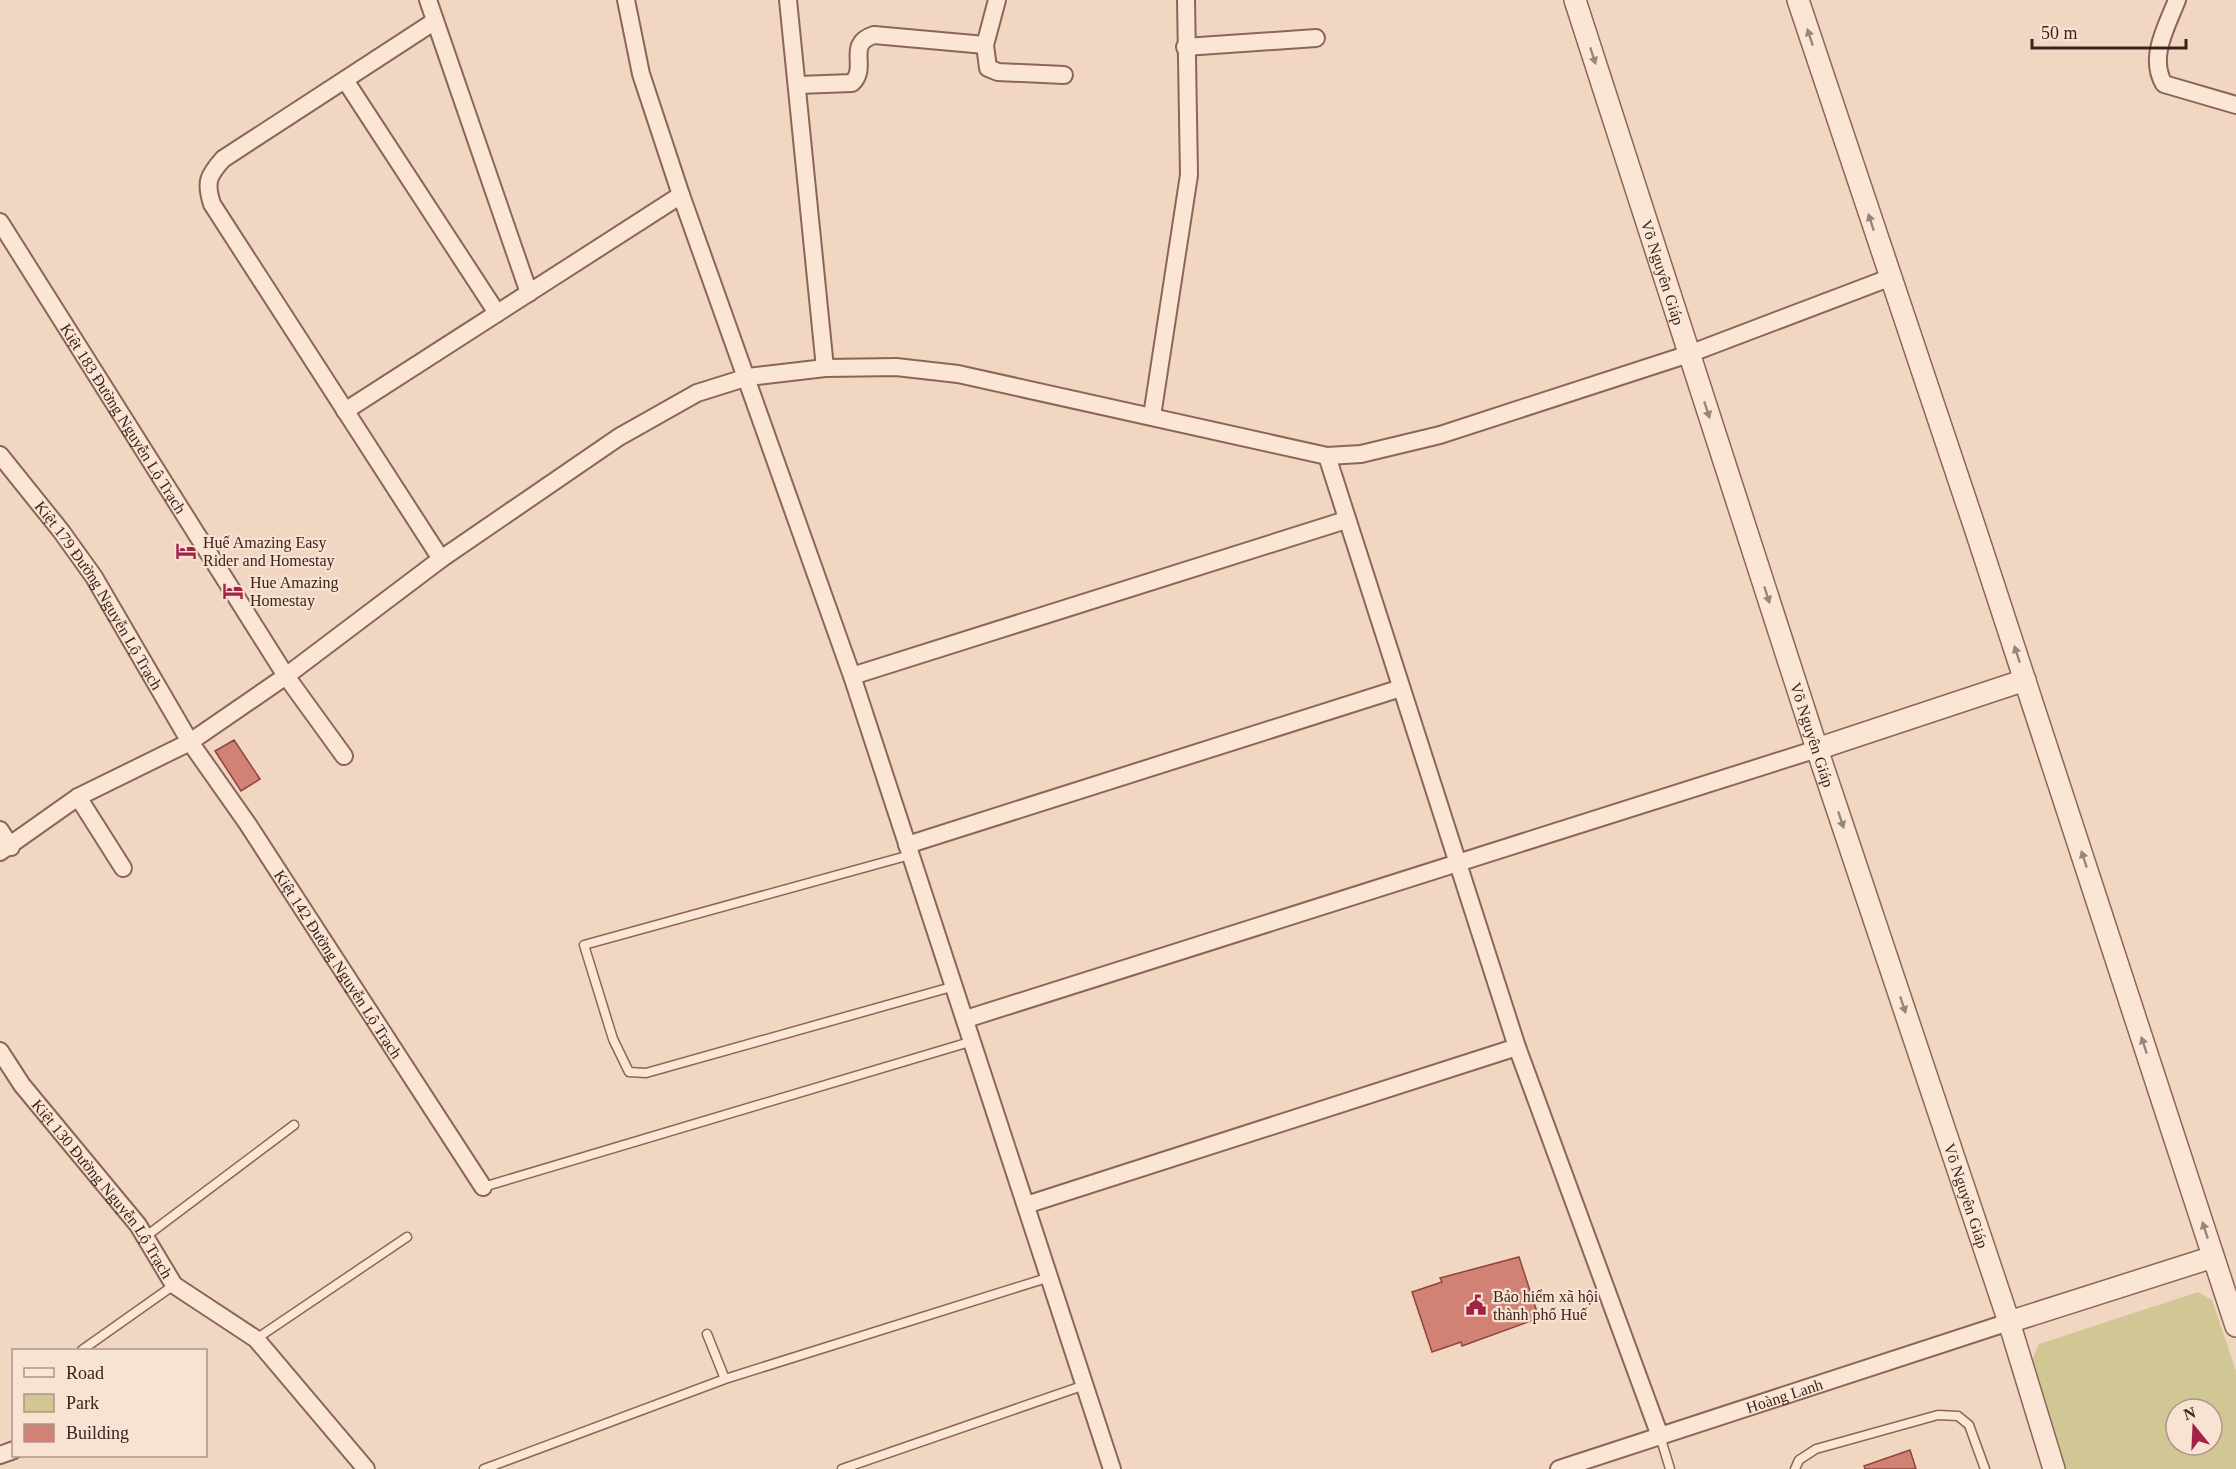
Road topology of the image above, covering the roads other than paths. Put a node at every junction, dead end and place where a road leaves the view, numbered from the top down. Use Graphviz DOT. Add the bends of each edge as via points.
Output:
graph roads {
  1 [pos="428,0"];
  2 [pos="626,0"];
  3 [pos="788,0"];
  4 [pos="997,0"];
  5 [pos="1186,0"];
  6 [pos="1575,0"];
  7 [pos="1798,0"];
  8 [pos="2177,0"];
  9 [pos="435,21"];
  10 [pos="1316,38"];
  11 [pos="985,45"];
  12 [pos="1185,47"];
  13 [pos="1064,75"];
  14 [pos="345,80"];
  15 [pos="798,85"];
  16 [pos="2236,105"];
  17 [pos="681,195"];
  18 [pos="0,222"];
  19 [pos="1889,278"];
  20 [pos="529,293"];
  21 [pos="497,313"];
  22 [pos="1689,354"];
  23 [pos="825,368"];
  24 [pos="748,377"];
  25 [pos="345,411"];
  26 [pos="1152,416"];
  27 [pos="0,455"];
  28 [pos="1327,456"];
  29 [pos="1346,520"];
  30 [pos="441,560"];
  31 [pos="286,676"];
  32 [pos="852,676"];
  33 [pos="2025,680"];
  34 [pos="1401,688"];
  35 [pos="190,742"];
  36 [pos="1817,749"];
  37 [pos="344,756"];
  38 [pos="78,797"];
  39 [pos="0,830"];
  40 [pos="6,850"];
  41 [pos="908,850"];
  42 [pos="1457,863"];
  43 [pos="123,868"];
  44 [pos="955,986"];
  45 [pos="966,1019"];
  46 [pos="973,1041"];
  47 [pos="1517,1047"];
  48 [pos="0,1051"];
  49 [pos="294,1125"];
  50 [pos="483,1187"];
  51 [pos="1026,1205"];
  52 [pos="145,1237"];
  53 [pos="407,1237"];
  54 [pos="2213,1257"];
  55 [pos="1050,1277"];
  56 [pos="174,1285"];
  57 [pos="2009,1322"];
  58 [pos="2236,1326"];
  59 [pos="706,1334"];
  60 [pos="256,1339"];
  61 [pos="83,1349"];
  62 [pos="725,1379"];
  63 [pos="1085,1385"];
  64 [pos="1660,1436"];
  65 [pos="366,1469"];
  66 [pos="484,1469"];
  67 [pos="842,1469"];
  68 [pos="1112,1469"];
  69 [pos="1559,1469"];
  70 [pos="1670,1469"];
  71 [pos="1796,1469"];
  72 [pos="1984,1469"];
  73 [pos="2054,1469"];
  1 -- 9 [label="street"];
  2 -- 17 [label="street" via="641,74"];
  3 -- 15 [label="street"];
  4 -- 11 [label="street"];
  5 -- 12 [label="street"];
  6 -- 22 [label="street, Võ Nguyên Giáp, one-way"];
  19 -- 7 [label="street, one-way"];
  8 -- 16 [label="street" via="2156,59 2164,84"];
  9 -- 14 [label="street"];
  9 -- 20 [label="street"];
  10 -- 12 [label="street"];
  11 -- 13 [label="street" via="988,68 998,72"];
  11 -- 15 [label="street" via="874,35 859,44 858,72 852,82"];
  12 -- 26 [label="street" via="1189,175"];
  14 -- 21 [label="street"];
  14 -- 25 [label="street" via="223,159 210,175 207,190 212,204"];
  15 -- 23 [label="street"];
  17 -- 20 [label="street"];
  17 -- 24 [label="street"];
  18 -- 31 [label="street, Kiệt 183 Đường Nguyễn Lộ Trạch"];
  19 -- 22 [label="street"];
  33 -- 19 [label="street, one-way"];
  20 -- 21 [label="street"];
  21 -- 25 [label="street"];
  22 -- 28 [label="street" via="1440,435 1361,454"];
  22 -- 36 [label="street, Võ Nguyên Giáp, one-way"];
  23 -- 24 [label="street"];
  23 -- 26 [label="street" via="896,367 957,374"];
  24 -- 30 [label="street" via="697,393 619,437"];
  24 -- 32 [label="street"];
  25 -- 30 [label="street"];
  26 -- 28 [label="street"];
  27 -- 35 [label="street, Kiệt 179 Đường Nguyễn Lộ Trạch" via="94,577"];
  28 -- 29 [label="street"];
  29 -- 32 [label="street"];
  29 -- 34 [label="street"];
  30 -- 31 [label="street"];
  31 -- 35 [label="street"];
  31 -- 37 [label="street, Kiệt 183 Đường Nguyễn Lộ Trạch"];
  32 -- 41 [label="street"];
  33 -- 36 [label="street"];
  54 -- 33 [label="street, one-way"];
  34 -- 41 [label="street"];
  34 -- 42 [label="street"];
  35 -- 38 [label="street"];
  35 -- 50 [label="street, Kiệt 142 Đường Nguyễn Lộ Trạch" via="254,832"];
  36 -- 42 [label="street"];
  36 -- 57 [label="street, Võ Nguyên Giáp, one-way"];
  38 -- 40 [label="street"];
  38 -- 43 [label="street"];
  39 -- 40 [label="street"];
  41 -- 44 [label="street"];
  41 -- 44 [label="lane" via="584,945 613,1040 629,1072 646,1073"];
  42 -- 45 [label="street"];
  42 -- 47 [label="street"];
  44 -- 45 [label="street"];
  45 -- 46 [label="street"];
  46 -- 50 [label="lane"];
  46 -- 51 [label="street"];
  47 -- 51 [label="street"];
  47 -- 64 [label="street"];
  48 -- 52 [label="street, Kiệt 130 Đường Nguyễn Lộ Trạch" via="22,1085"];
  49 -- 52 [label="lane"];
  51 -- 55 [label="street"];
  52 -- 56 [label="street, Kiệt 130 Đường Nguyễn Lộ Trạch"];
  53 -- 60 [label="lane"];
  54 -- 57 [label="street"];
  54 -- 58 [label="street"];
  55 -- 62 [label="lane"];
  55 -- 63 [label="street"];
  56 -- 60 [label="street, Kiệt 130 Đường Nguyễn Lộ Trạch"];
  56 -- 61 [label="lane"];
  57 -- 64 [label="street, Hoàng Lanh"];
  57 -- 73 [label="street, Võ Nguyên Giáp"];
  59 -- 62 [label="lane"];
  60 -- 65 [label="street, Kiệt 130 Đường Nguyễn Lộ Trạch"];
  62 -- 66 [label="lane"];
  63 -- 67 [label="lane"];
  63 -- 68 [label="street"];
  64 -- 69 [label="street, Hoàng Lanh"];
  64 -- 70 [label="lane"];
  71 -- 72 [label="lane" via="1799,1460 1816,1449 1938,1415 1958,1416 1969,1425"];
}
